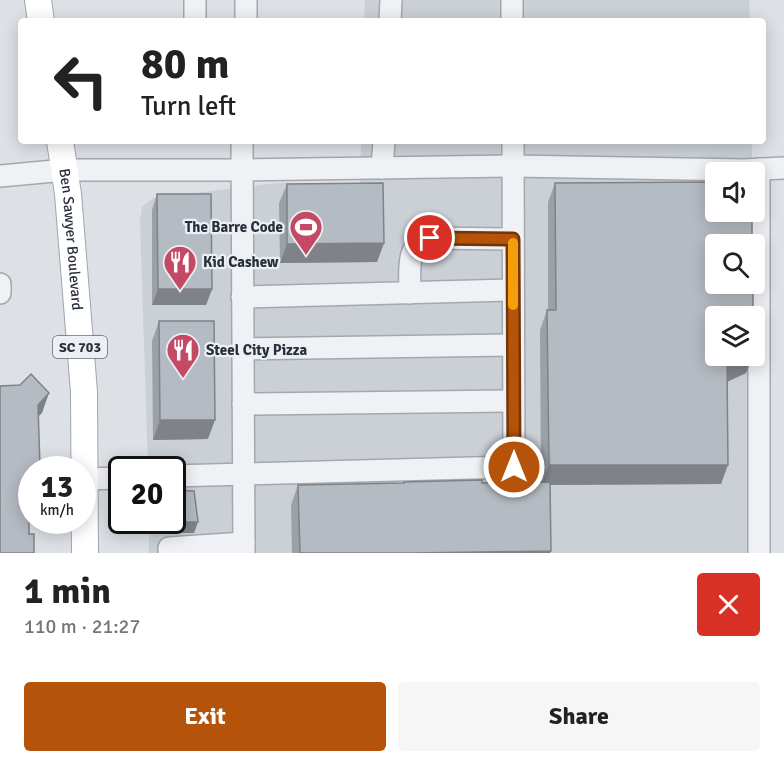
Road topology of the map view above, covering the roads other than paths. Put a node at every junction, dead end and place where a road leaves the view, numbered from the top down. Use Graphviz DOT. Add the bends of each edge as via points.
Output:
graph roads {
  1 [pos="38,0"];
  2 [pos="195,0"];
  3 [pos="246,0"];
  4 [pos="391,0"];
  5 [pos="512,0"];
  6 [pos="41,18"];
  7 [pos="195,18"];
  8 [pos="246,18"];
  9 [pos="390,18"];
  10 [pos="512,18"];
  11 [pos="61,144"];
  12 [pos="242,144"];
  13 [pos="384,144"];
  14 [pos="513,144"];
  15 [pos="513,166"];
  16 [pos="382,168"];
  17 [pos="784,168"];
  18 [pos="705,169"];
  19 [pos="765,169"];
  20 [pos="65,170"];
  21 [pos="241,170"];
  22 [pos="0,176"];
  23 [pos="752,222"];
  24 [pos="513,239"];
  25 [pos="0,284"];
  26 [pos="513,290"];
  27 [pos="0,293"];
  28 [pos="410,293"];
  29 [pos="242,297"];
  30 [pos="513,345"];
  31 [pos="243,350"];
  32 [pos="513,401"];
  33 [pos="243,404"];
  34 [pos="84,456"];
  35 [pos="243,474"];
  36 [pos="186,476"];
  37 [pos="85,534"];
  38 [pos="244,548"];
  39 [pos="85,553"];
  40 [pos="169,553"];
  41 [pos="759,553"];
  1 -- 6 [label="main road"];
  2 -- 7 [label="street"];
  3 -- 8 [label="street"];
  4 -- 9 [label="street"];
  5 -- 10 [label="street"];
  11 -- 20 [label="main road, Ben Sawyer Boulevard / SC 703"];
  12 -- 21 [label="street"];
  13 -- 16 [label="street"];
  14 -- 15 [label="street"];
  15 -- 16 [label="street"];
  15 -- 18 [label="street"];
  15 -- 24 [label="street"];
  16 -- 21 [label="street"];
  17 -- 19 [label="street"];
  20 -- 21 [label="street"];
  20 -- 22 [label="street"];
  20 -- 34 [label="main road, Ben Sawyer Boulevard / SC 703" via="84,392"];
  21 -- 29 [label="street"];
  23 -- 41 [label="street"];
  24 -- 26 [label="street"];
  24 -- 28 [label="street" via="423,239 411,255"];
  25 -- 27 [label="street"];
  26 -- 28 [label="street"];
  26 -- 30 [label="street"];
  28 -- 29 [label="street"];
  29 -- 31 [label="street"];
  30 -- 31 [label="street"];
  30 -- 32 [label="street"];
  31 -- 33 [label="street"];
  32 -- 33 [label="street"];
  32 -- 35 [label="street" via="514,467"];
  33 -- 35 [label="street"];
  35 -- 36 [label="street"];
  35 -- 38 [label="street"];
  37 -- 39 [label="main road, Ben Sawyer Boulevard / SC 703"];
  38 -- 40 [label="street" via="169,548"];
}
